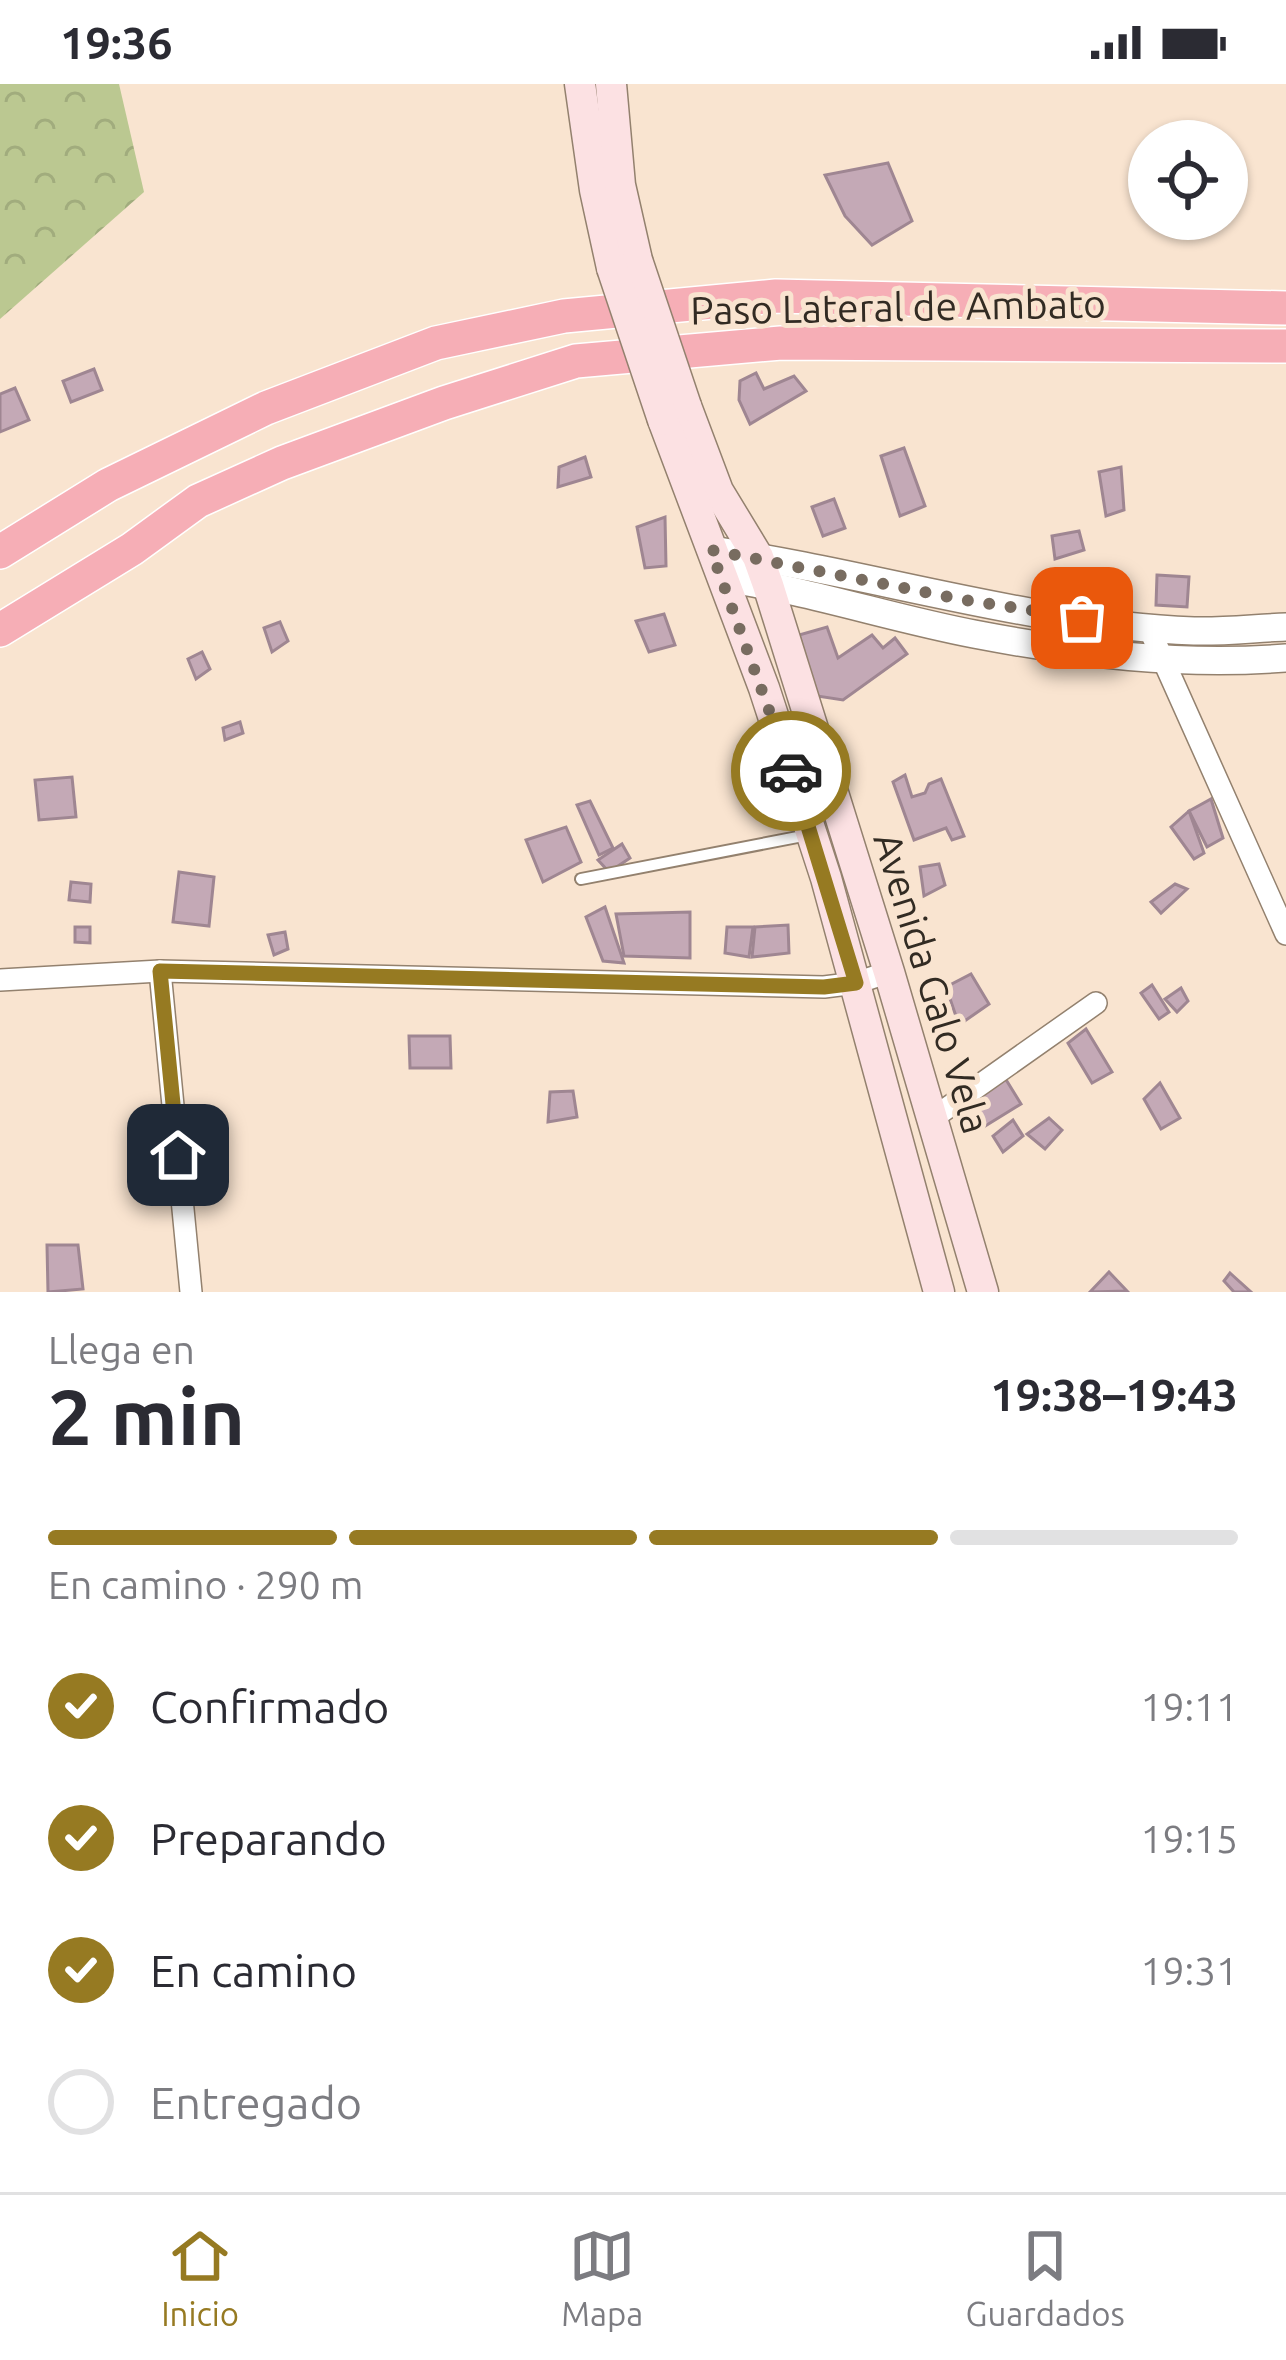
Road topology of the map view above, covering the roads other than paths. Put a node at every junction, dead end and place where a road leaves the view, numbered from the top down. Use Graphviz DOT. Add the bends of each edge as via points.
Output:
graph roads {
  1 [pos="580,84"];
  2 [pos="611,84"];
  3 [pos="624,264"];
  4 [pos="1286,308"];
  5 [pos="1286,346"];
  6 [pos="675,413"];
  7 [pos="0,552"];
  8 [pos="717,564"];
  9 [pos="763,571"];
  10 [pos="1148,626"];
  11 [pos="1286,627"];
  12 [pos="0,630"];
  13 [pos="1286,658"];
  14 [pos="1163,661"];
  15 [pos="812,834"];
  16 [pos="581,879"];
  17 [pos="1286,934"];
  18 [pos="160,971"];
  19 [pos="889,972"];
  20 [pos="0,980"];
  21 [pos="856,983"];
  22 [pos="1096,1003"];
  23 [pos="933,1118"];
  24 [pos="191,1292"];
  25 [pos="939,1292"];
  26 [pos="982,1292"];
  1 -- 3 [label="main road, Avenida Galo Vela" via="595,190"];
  2 -- 3 [label="main road, Avenida Galo Vela"];
  3 -- 6 [label="main road, Avenida Galo Vela, bridge"];
  4 -- 7 [label="highway, Paso Lateral de Ambato" via="776,296 564,316 436,343 266,408 108,485"];
  5 -- 12 [label="highway, Paso Lateral de Ambato" via="781,343 575,361 282,463 198,501"];
  6 -- 8 [label="main road, Avenida Galo Vela"];
  6 -- 9 [label="main road, Avenida Galo Vela"];
  8 -- 9 [label="street"];
  8 -- 15 [label="main road, Avenida Galo Vela"];
  9 -- 10 [label="street"];
  9 -- 14 [label="street" via="974,634"];
  9 -- 19 [label="main road, Avenida Galo Vela"];
  10 -- 11 [label="street"];
  10 -- 14 [label="street"];
  13 -- 14 [label="street"];
  14 -- 17 [label="street"];
  15 -- 16 [label="lane"];
  15 -- 21 [label="main road, Avenida Galo Vela"];
  18 -- 20 [label="street"];
  18 -- 21 [label="street"];
  18 -- 24 [label="street"];
  19 -- 21 [label="street"];
  19 -- 23 [label="main road, Avenida Galo Vela"];
  21 -- 25 [label="main road, Avenida Galo Vela"];
  22 -- 23 [label="street"];
  23 -- 26 [label="main road, Avenida Galo Vela"];
}
